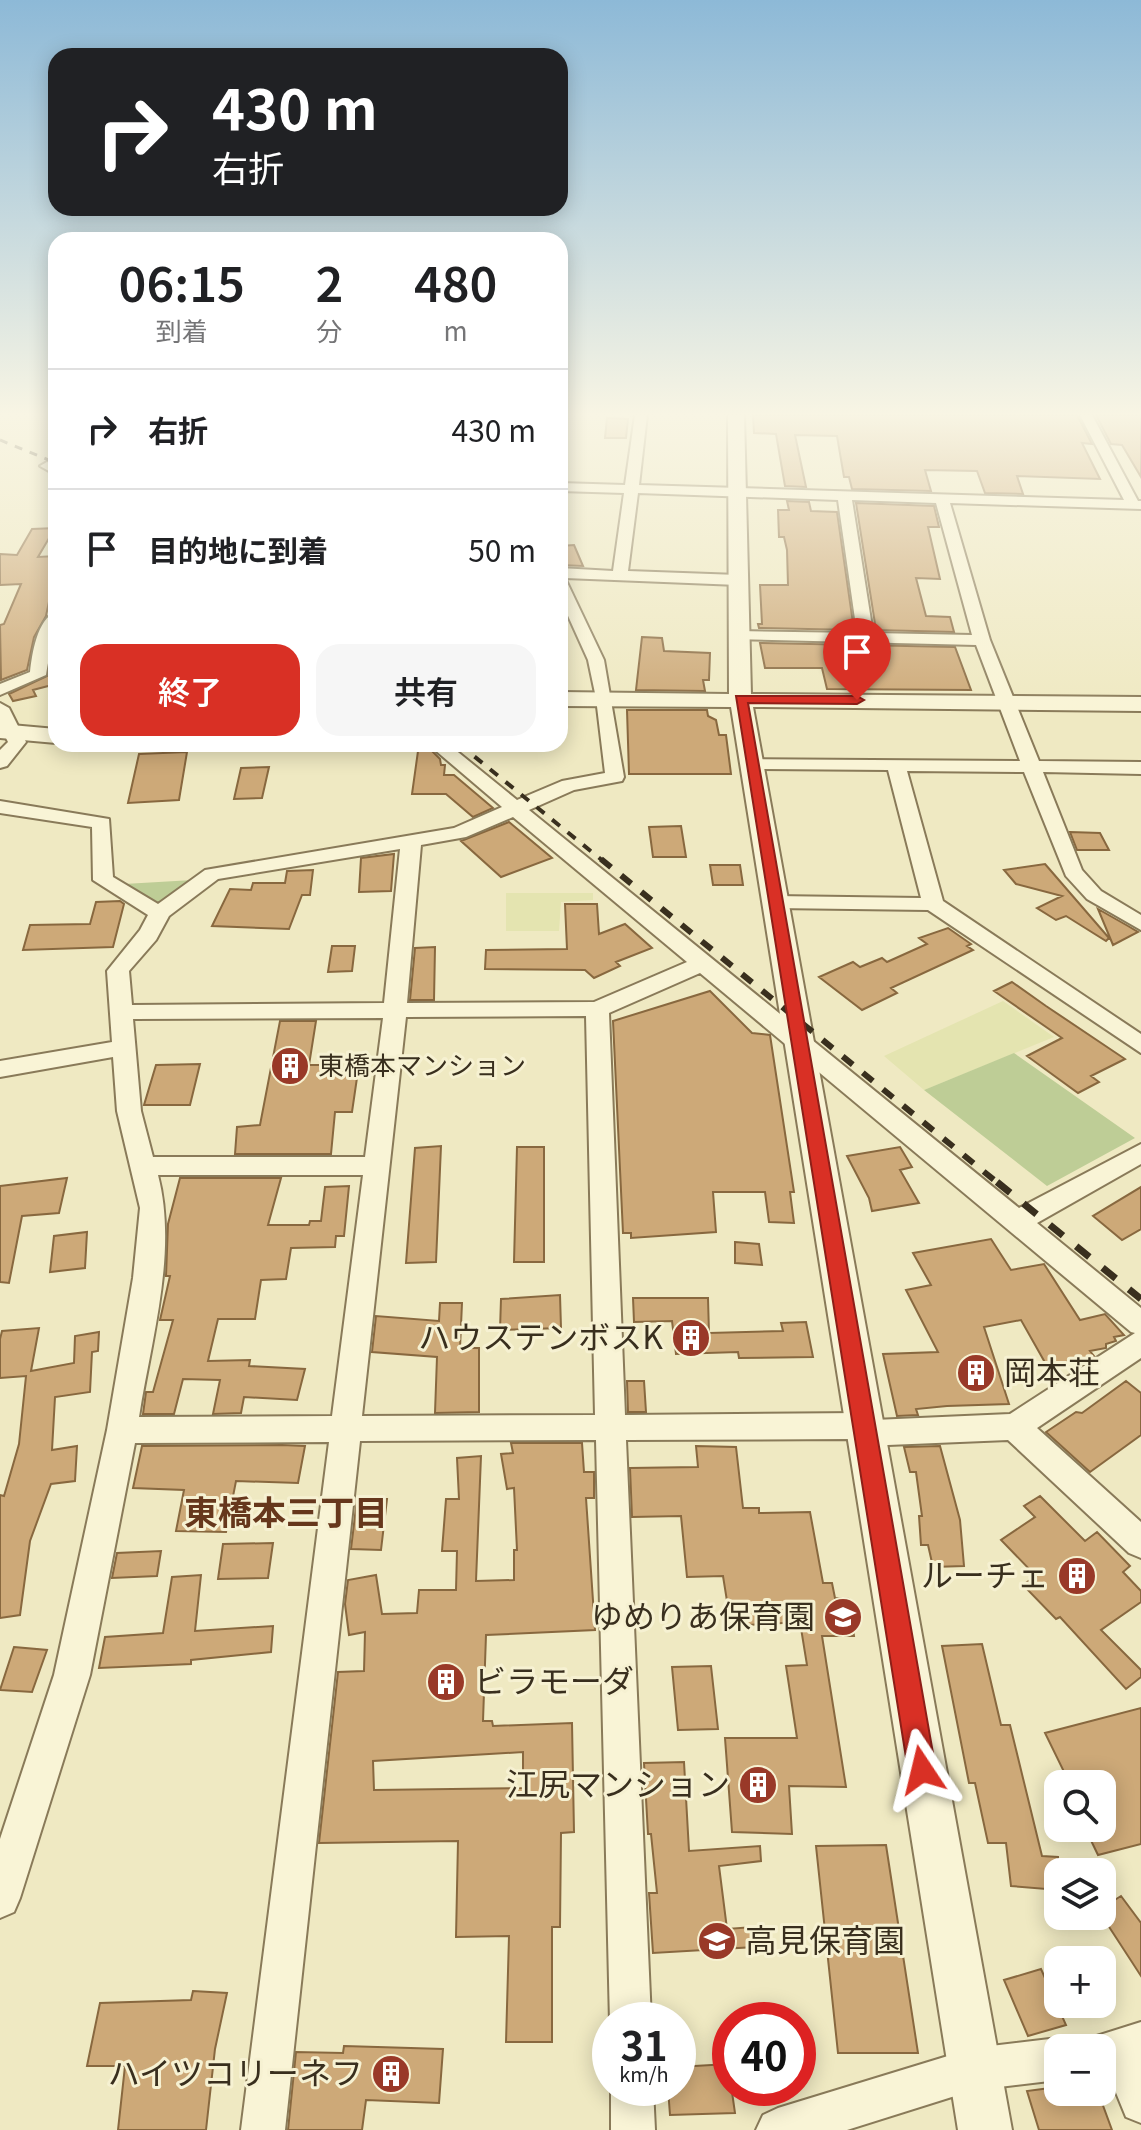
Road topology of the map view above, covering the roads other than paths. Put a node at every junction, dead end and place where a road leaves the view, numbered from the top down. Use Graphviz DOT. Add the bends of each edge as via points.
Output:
graph roads {
  1 [pos="628,514"];
  2 [pos="737,514"];
  3 [pos="847,514"];
  4 [pos="946,514"];
  5 [pos="568,573"];
  6 [pos="620,576"];
  7 [pos="738,580"];
  8 [pos="568,599"];
  9 [pos="48,633"];
  10 [pos="738,636"];
  11 [pos="866,638"];
  12 [pos="982,640"];
  13 [pos="48,672"];
  14 [pos="38,675"];
  15 [pos="0,690"];
  16 [pos="605,698"];
  17 [pos="568,699"];
  18 [pos="740,699"];
  19 [pos="1005,702"];
  20 [pos="1141,704"];
  21 [pos="0,708"];
  22 [pos="7,732"];
  23 [pos="48,735"];
  24 [pos="447,752"];
  25 [pos="0,762"];
  26 [pos="749,763"];
  27 [pos="896,765"];
  28 [pos="1031,767"];
  29 [pos="1141,768"];
  30 [pos="0,807"];
  31 [pos="515,808"];
  32 [pos="411,841"];
  33 [pos="774,902"];
  34 [pos="933,904"];
  35 [pos="159,913"];
  36 [pos="1141,924"];
  37 [pos="703,963"];
  38 [pos="597,1009"];
  39 [pos="395,1010"];
  40 [pos="120,1012"];
  41 [pos="798,1040"];
  42 [pos="1141,1045"];
  43 [pos="123,1048"];
  44 [pos="0,1069"];
  45 [pos="1141,1153"];
  46 [pos="143,1166"];
  47 [pos="376,1166"];
  48 [pos="1018,1221"];
  49 [pos="1141,1324"];
  50 [pos="1141,1343"];
  51 [pos="612,1426"];
  52 [pos="1015,1427"];
  53 [pos="345,1429"];
  54 [pos="122,1430"];
  55 [pos="863,1430"];
  56 [pos="1141,1543"];
  57 [pos="0,1898"];
  58 [pos="629,2002"];
  59 [pos="1121,2050"];
  60 [pos="1044,2061"];
  61 [pos="974,2069"];
  62 [pos="1141,2102"];
  63 [pos="632,2106"];
  64 [pos="263,2130"];
  65 [pos="633,2130"];
  66 [pos="778,2130"];
  67 [pos="985,2130"];
  1 -- 6 [label="street"];
  2 -- 7 [label="street"];
  3 -- 11 [label="street"];
  4 -- 12 [label="street"];
  5 -- 6 [label="street"];
  6 -- 7 [label="street"];
  7 -- 10 [label="street"];
  8 -- 16 [label="street" via="596,660"];
  9 -- 14 [label="street"];
  10 -- 11 [label="street"];
  10 -- 18 [label="street"];
  11 -- 12 [label="street"];
  12 -- 19 [label="street"];
  13 -- 14 [label="street"];
  14 -- 15 [label="street"];
  16 -- 17 [label="street"];
  16 -- 18 [label="street"];
  16 -- 31 [label="street" via="615,777 569,785"];
  18 -- 19 [label="street"];
  18 -- 26 [label="street"];
  19 -- 20 [label="street"];
  19 -- 28 [label="street"];
  21 -- 22 [label="street"];
  22 -- 23 [label="street"];
  22 -- 25 [label="street" via="16,745"];
  24 -- 31 [label="street"];
  26 -- 27 [label="street"];
  26 -- 33 [label="street"];
  27 -- 28 [label="street"];
  27 -- 34 [label="street"];
  28 -- 29 [label="street"];
  28 -- 36 [label="street" via="1073,872 1094,895"];
  30 -- 35 [label="street" via="102,823 103,880"];
  31 -- 32 [label="street" via="459,833"];
  31 -- 37 [label="street"];
  32 -- 35 [label="street" via="212,874"];
  32 -- 39 [label="street"];
  33 -- 34 [label="street"];
  33 -- 41 [label="street"];
  34 -- 42 [label="street"];
  35 -- 40 [label="street" via="158,922 118,971"];
  37 -- 38 [label="street"];
  37 -- 41 [label="street"];
  38 -- 39 [label="street"];
  38 -- 51 [label="street"];
  39 -- 40 [label="street"];
  39 -- 47 [label="street"];
  40 -- 43 [label="street"];
  41 -- 48 [label="street"];
  41 -- 55 [label="street"];
  43 -- 44 [label="street"];
  43 -- 46 [label="street" via="129,1111"];
  45 -- 48 [label="street"];
  46 -- 47 [label="street"];
  46 -- 54 [label="street" via="154,1219"];
  47 -- 53 [label="street"];
  48 -- 49 [label="street"];
  50 -- 52 [label="street"];
  51 -- 53 [label="street"];
  51 -- 55 [label="street"];
  51 -- 58 [label="street"];
  52 -- 55 [label="street"];
  52 -- 56 [label="street"];
  53 -- 54 [label="street"];
  53 -- 64 [label="street"];
  54 -- 57 [label="street" via="72,1675"];
  55 -- 61 [label="street"];
  59 -- 62 [label="street"];
  60 -- 61 [label="street"];
  61 -- 66 [label="street"];
  61 -- 67 [label="street"];
  63 -- 65 [label="street"];
}
